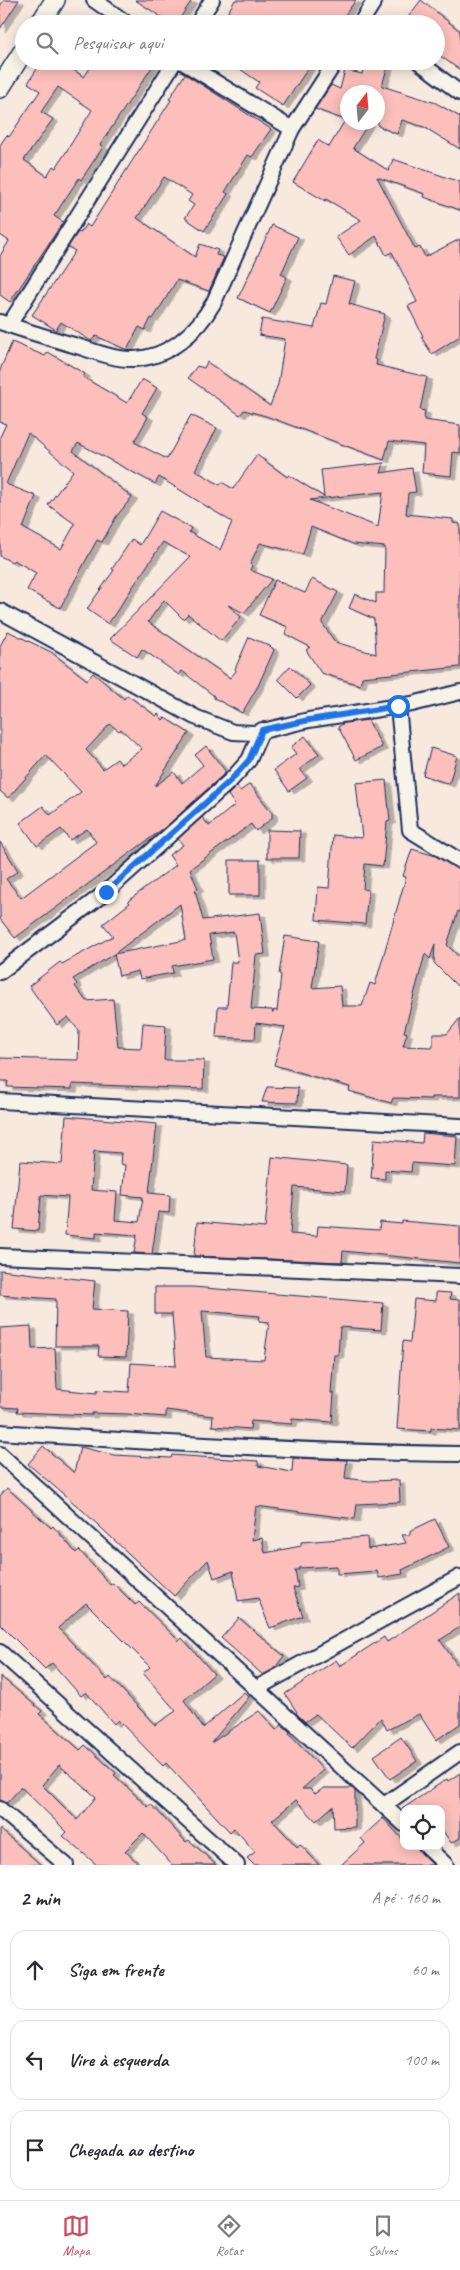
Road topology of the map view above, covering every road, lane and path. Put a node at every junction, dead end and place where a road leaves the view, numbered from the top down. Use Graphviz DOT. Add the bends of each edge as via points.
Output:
graph roads {
  1 [pos="55,0"];
  2 [pos="94,0"];
  3 [pos="212,0"];
  4 [pos="375,0"];
  5 [pos="46,15"];
  6 [pos="115,15"];
  7 [pos="203,15"];
  8 [pos="367,15"];
  9 [pos="15,64"];
  10 [pos="169,70"];
  11 [pos="196,70"];
  12 [pos="330,70"];
  13 [pos="430,70"];
  14 [pos="0,88"];
  15 [pos="460,93"];
  16 [pos="292,129"];
  17 [pos="4,324"];
  18 [pos="0,611"];
  19 [pos="460,692"];
  20 [pos="398,706"];
  21 [pos="262,730"];
  22 [pos="460,861"];
  23 [pos="0,972"];
  24 [pos="0,1101"];
  25 [pos="460,1126"];
  26 [pos="0,1256"];
  27 [pos="460,1276"];
  28 [pos="0,1432"];
  29 [pos="0,1454"];
  30 [pos="460,1454"];
  31 [pos="460,1577"];
  32 [pos="0,1652"];
  33 [pos="255,1689"];
  34 [pos="460,1752"];
  35 [pos="384,1805"];
  36 [pos="0,1809"];
  37 [pos="400,1820"];
  38 [pos="430,1850"];
  39 [pos="66,1865"];
  40 [pos="237,1865"];
  41 [pos="446,1865"];
  1 -- 5 [label="main road"];
  2 -- 6 [label="street"];
  3 -- 7 [label="street"];
  4 -- 8 [label="street"];
  9 -- 14 [label="main road"];
  10 -- 17 [label="street"];
  11 -- 16 [label="street"];
  12 -- 16 [label="street"];
  13 -- 15 [label="street"];
  16 -- 17 [label="street" via="214,302 203,321 182,341 159,354 132,359 103,354"];
  18 -- 21 [label="street" via="195,717 233,732"];
  19 -- 20 [label="street"];
  20 -- 21 [label="street"];
  20 -- 22 [label="street" via="410,830"];
  21 -- 23 [label="street" via="249,760 231,780 106,892"];
  24 -- 25 [label="street"];
  26 -- 27 [label="street"];
  28 -- 30 [label="street" via="164,1444"];
  29 -- 33 [label="street"];
  31 -- 33 [label="street"];
  32 -- 40 [label="street"];
  33 -- 35 [label="street"];
  34 -- 35 [label="street"];
  35 -- 37 [label="street"];
  36 -- 39 [label="street"];
  38 -- 41 [label="street"];
}
